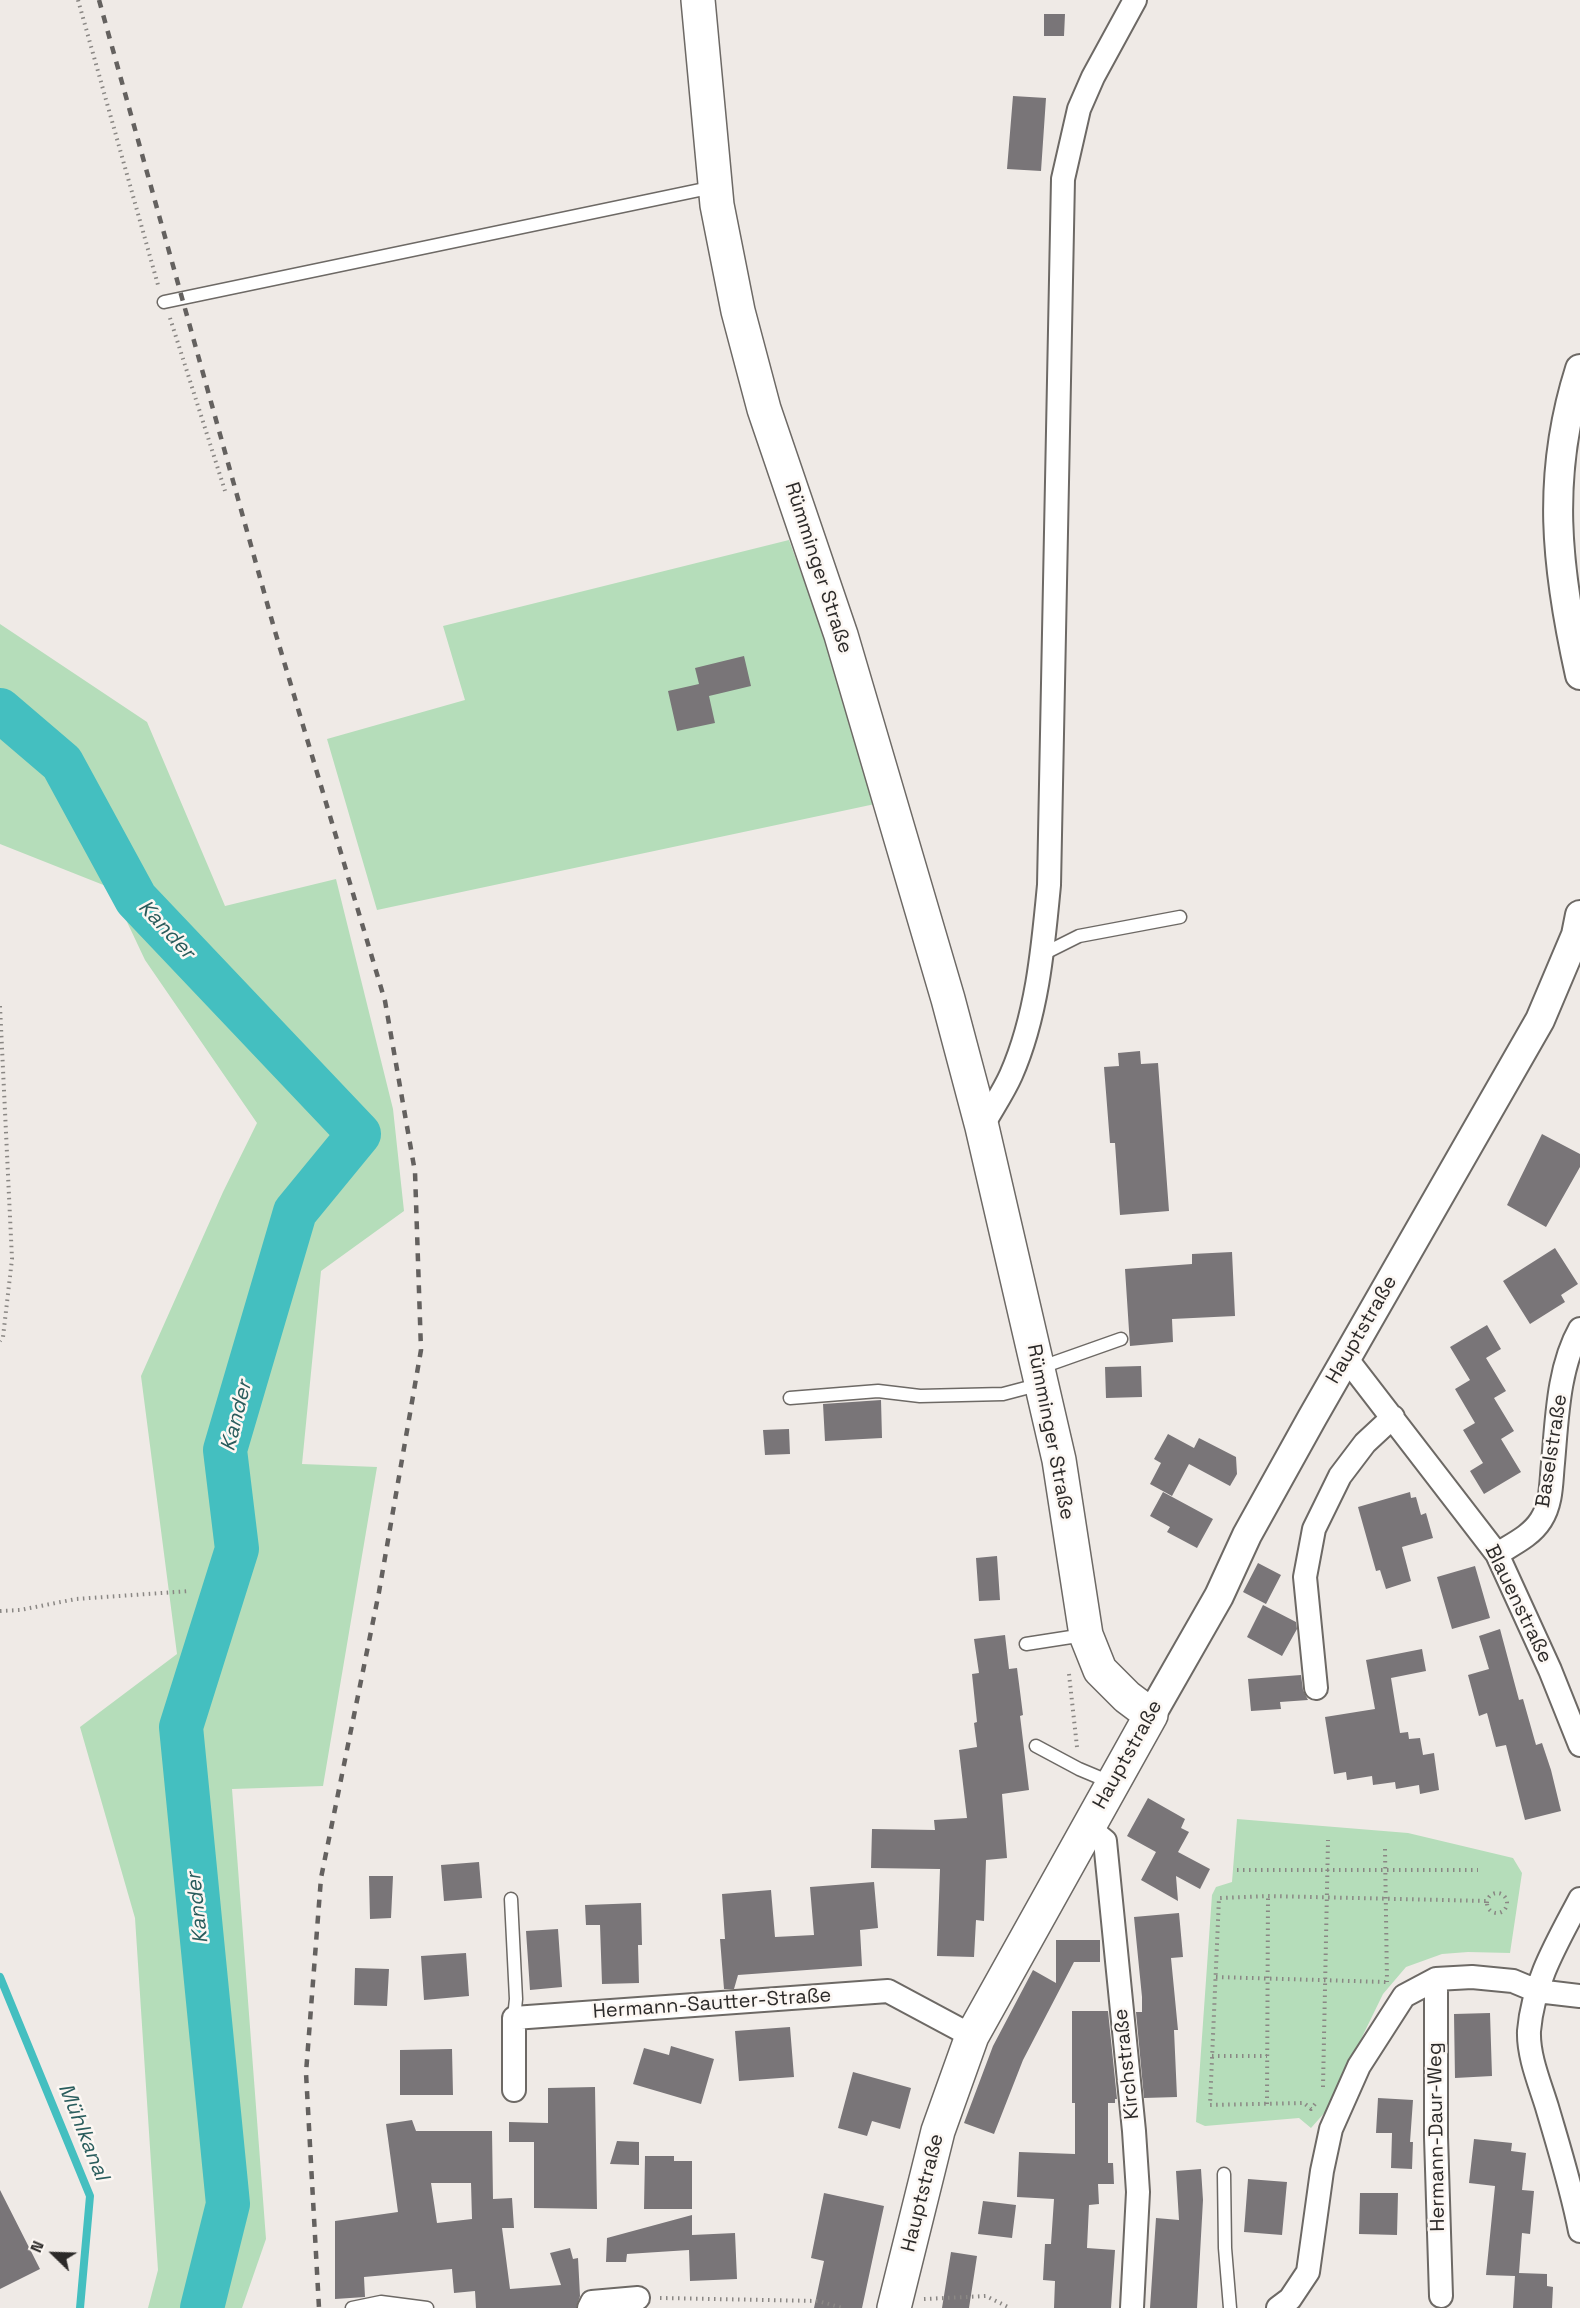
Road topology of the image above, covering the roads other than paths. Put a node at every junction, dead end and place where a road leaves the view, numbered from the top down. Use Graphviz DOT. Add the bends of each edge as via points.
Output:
graph roads {
  1 [pos="698,0"];
  2 [pos="1135,0"];
  3 [pos="716,187"];
  4 [pos="164,302"];
  5 [pos="1580,369"];
  6 [pos="1580,675"];
  7 [pos="1580,915"];
  8 [pos="1180,917"];
  9 [pos="1043,954"];
  10 [pos="982,1127"];
  11 [pos="1580,1329"];
  12 [pos="1121,1339"];
  13 [pos="1346,1358"];
  14 [pos="1040,1376"];
  15 [pos="790,1398"];
  16 [pos="1393,1417"];
  17 [pos="1497,1554"];
  18 [pos="1086,1635"];
  19 [pos="1026,1644"];
  20 [pos="1316,1688"];
  21 [pos="1151,1715"];
  22 [pos="1580,1745"];
  23 [pos="1036,1746"];
  24 [pos="1112,1783"];
  25 [pos="1088,1827"];
  26 [pos="511,1899"];
  27 [pos="1580,1899"];
  28 [pos="1436,1979"];
  29 [pos="1537,1991"];
  30 [pos="1580,1996"];
  31 [pos="514,2018"];
  32 [pos="972,2036"];
  33 [pos="514,2090"];
  34 [pos="1224,2174"];
  35 [pos="1580,2231"];
  36 [pos="1441,2296"];
  37 [pos="638,2298"];
  38 [pos="895,2304"];
  39 [pos="352,2308"];
  40 [pos="427,2308"];
  41 [pos="589,2308"];
  42 [pos="1132,2308"];
  43 [pos="1230,2308"];
  44 [pos="1278,2308"];
  1 -- 3 [label="main road, Rümminger Straße"];
  2 -- 9 [label="street" via="1079,109 1063,179 1049,885"];
  3 -- 4 [label="lane"];
  3 -- 10 [label="main road, Rümminger Straße" via="738,311 764,409 841,635"];
  5 -- 6 [label="street" via="1559,463 1557,538"];
  7 -- 13 [label="street, Hauptstraße" via="1576,935 1540,1020"];
  8 -- 9 [label="lane" via="1079,936"];
  9 -- 10 [label="street" via="1027,1027 1011,1074"];
  10 -- 14 [label="main road, Rümminger Straße"];
  11 -- 17 [label="street, Baselstraße" via="1571,1345 1558,1405 1549,1502 1527,1536"];
  12 -- 14 [label="lane"];
  13 -- 16 [label="street, Blauenstraße"];
  13 -- 21 [label="street, Hauptstraße"];
  14 -- 15 [label="lane" via="1003,1394 920,1396 878,1391"];
  14 -- 18 [label="main road, Rümminger Straße" via="1059,1460"];
  16 -- 17 [label="street, Blauenstraße"];
  16 -- 20 [label="street" via="1365,1443 1340,1476 1314,1528 1305,1577"];
  17 -- 22 [label="street, Blauenstraße"];
  18 -- 19 [label="lane"];
  18 -- 21 [label="main road, Rümminger Straße" via="1100,1670"];
  21 -- 24 [label="main road, Hauptstraße"];
  23 -- 24 [label="lane"];
  24 -- 25 [label="main road, Hauptstraße"];
  25 -- 32 [label="main road, Hauptstraße"];
  25 -- 42 [label="street, Kirchstraße" via="1105,1841 1134,2131 1138,2192"];
  26 -- 31 [label="lane"];
  27 -- 29 [label="street" via="1547,1961"];
  28 -- 29 [label="street" via="1513,1981"];
  28 -- 36 [label="street, Hermann-Daur-Weg"];
  28 -- 44 [label="street" via="1404,1996 1359,2066 1331,2129 1308,2272 1290,2300"];
  29 -- 30 [label="street"];
  29 -- 35 [label="street" via="1529,2032 1534,2064 1573,2194"];
  31 -- 32 [label="street, Hermann-Sautter-Straße" via="888,1991"];
  31 -- 33 [label="street"];
  32 -- 38 [label="main road, Hauptstraße" via="938,2131"];
  34 -- 43 [label="lane"];
  37 -- 41 [label="street" via="592,2302"];
  39 -- 40 [label="lane" via="381,2302"];
}
